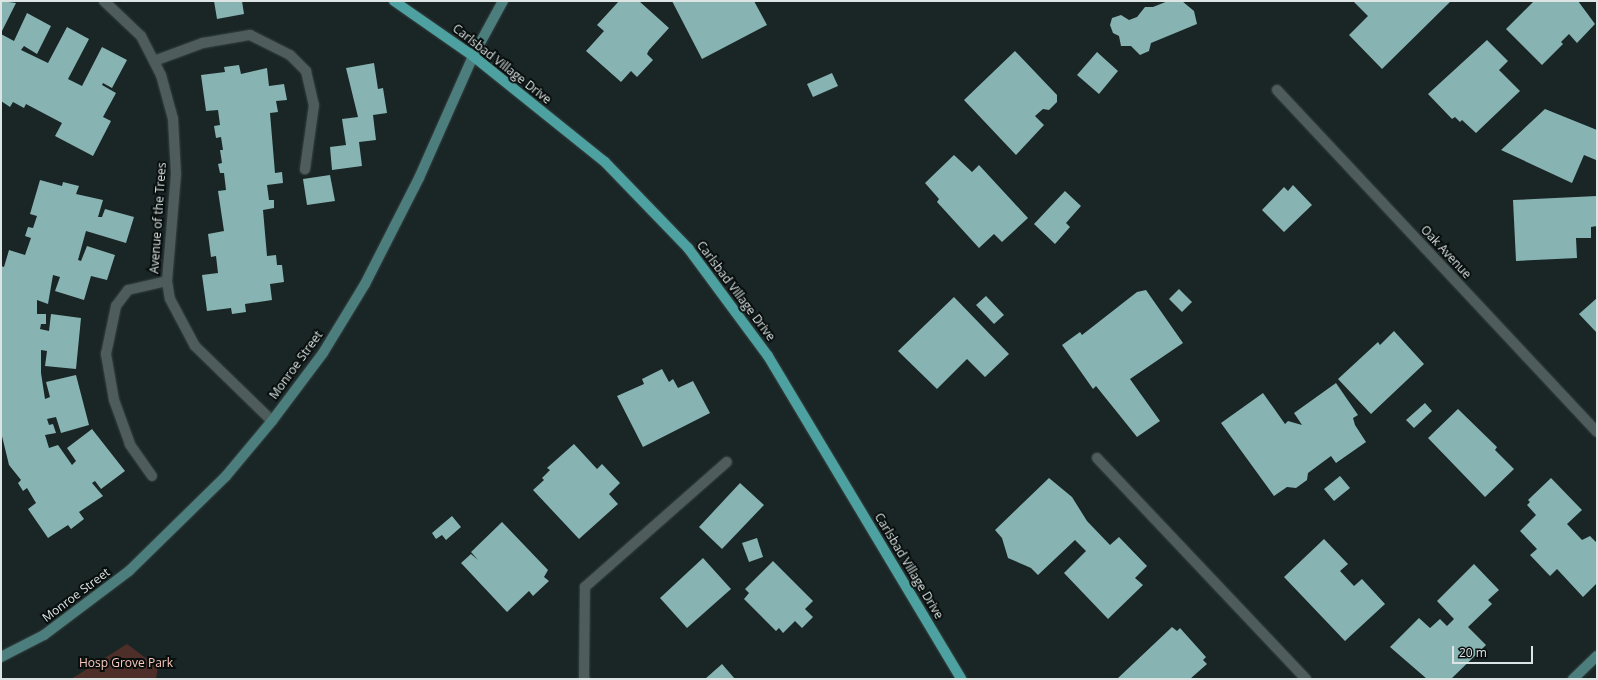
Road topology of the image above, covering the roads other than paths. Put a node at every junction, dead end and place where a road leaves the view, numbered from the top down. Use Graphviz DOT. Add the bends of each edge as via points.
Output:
graph roads {
  1 [pos="104,1"];
  2 [pos="394,1"];
  3 [pos="503,1"];
  4 [pos="473,56"];
  5 [pos="154,61"];
  6 [pos="1277,90"];
  7 [pos="305,169"];
  8 [pos="167,280"];
  9 [pos="272,421"];
  10 [pos="1597,432"];
  11 [pos="1097,458"];
  12 [pos="728,462"];
  13 [pos="152,476"];
  14 [pos="1597,656"];
  15 [pos="1,657"];
  16 [pos="584,679"];
  17 [pos="961,679"];
  18 [pos="1306,679"];
  19 [pos="1573,679"];
  1 -- 5 [label="street, Avenue of the Trees" via="141,36"];
  2 -- 4 [label="main road, Carlsbad Village Drive"];
  3 -- 4 [label="main road, Monroe Street"];
  4 -- 9 [label="main road, Monroe Street" via="419,178 365,284 323,353"];
  4 -- 17 [label="main road, Carlsbad Village Drive" via="605,162 711,275 768,356"];
  5 -- 7 [label="street" via="203,43 250,35 290,55 306,70 314,105"];
  5 -- 8 [label="street, Avenue of the Trees" via="161,75 174,126 176,174"];
  6 -- 10 [label="street, Oak Avenue"];
  8 -- 9 [label="street, Avenue of the Trees" via="170,299 195,346"];
  8 -- 13 [label="street" via="128,290 116,306 106,354 114,400 130,444"];
  9 -- 15 [label="main road, Monroe Street" via="226,476 130,571 44,634"];
  11 -- 18 [label="street"];
  12 -- 16 [label="street" via="585,587"];
  14 -- 19 [label="main road"];
}
